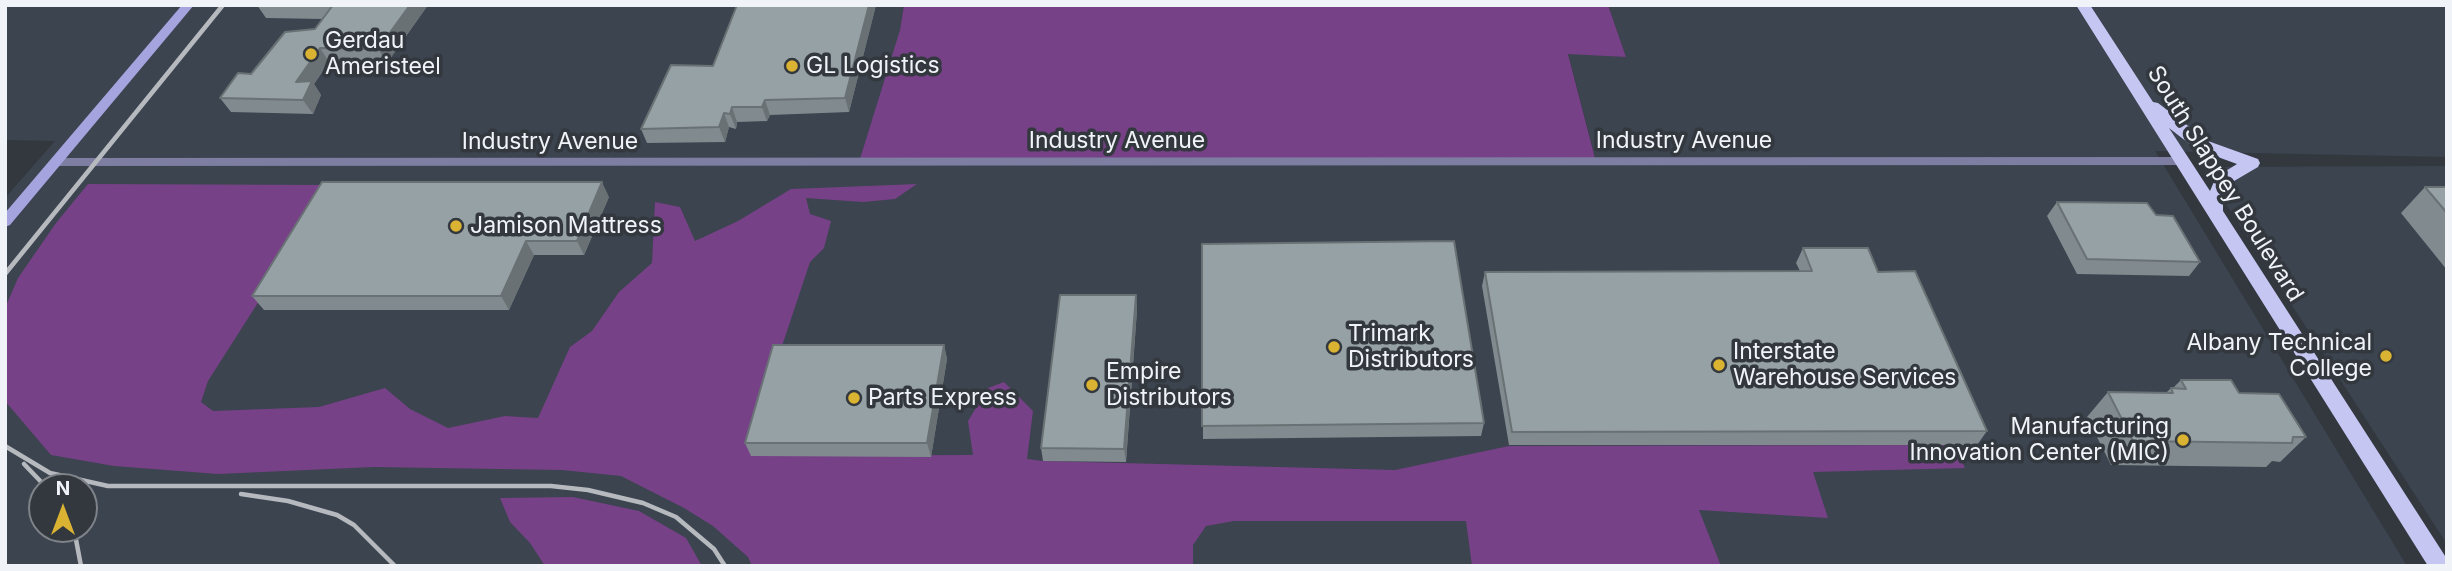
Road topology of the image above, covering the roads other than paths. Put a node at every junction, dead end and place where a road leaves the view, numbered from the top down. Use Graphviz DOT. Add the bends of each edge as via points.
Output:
graph roads {
  1 [pos="188,5"];
  2 [pos="2083,5"];
  3 [pos="2140,97"];
  4 [pos="2180,161"];
  5 [pos="55,162"];
  6 [pos="2214,214"];
  7 [pos="5,222"];
  8 [pos="2440,566"];
  1 -- 5 [label="street"];
  2 -- 3 [label="main road, South Slappey Boulevard"];
  3 -- 4 [label="main road, South Slappey Boulevard"];
  3 -- 6 [label="main road" via="2202,145 2252,163 2222,181"];
  4 -- 5 [label="street, Industry Avenue"];
  4 -- 6 [label="main road, South Slappey Boulevard"];
  5 -- 7 [label="street"];
  6 -- 8 [label="main road, South Slappey Boulevard"];
}
